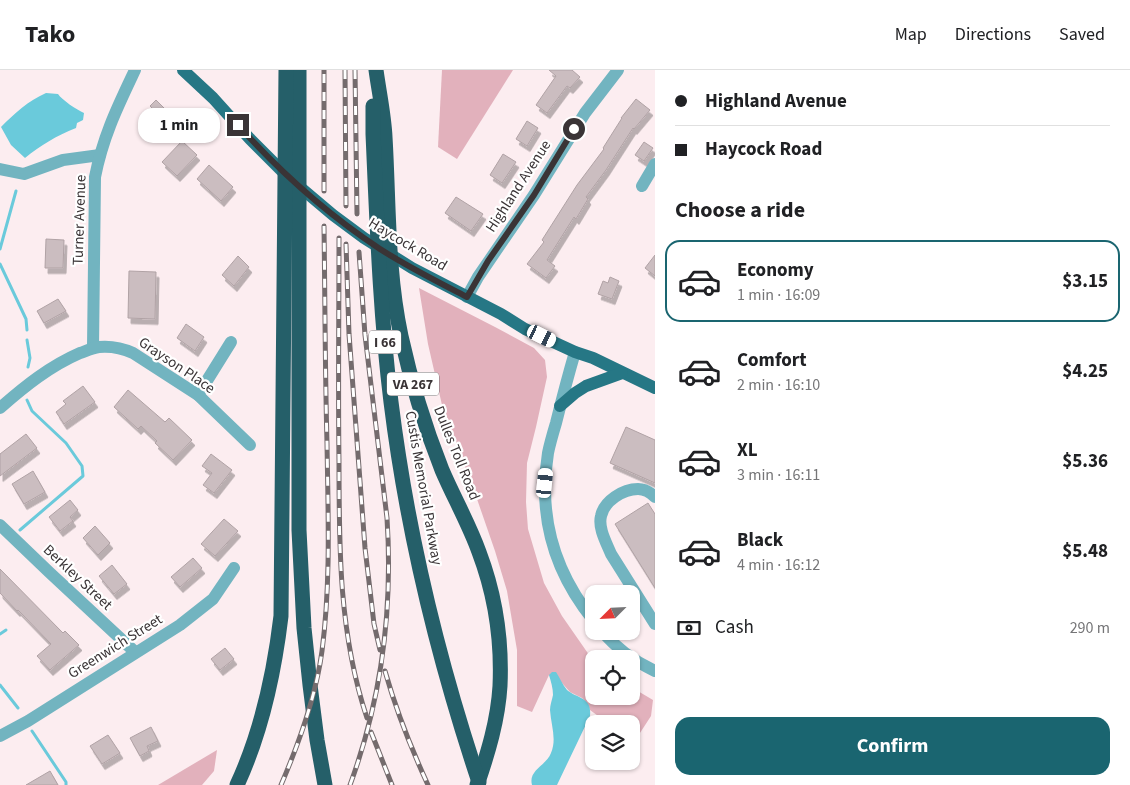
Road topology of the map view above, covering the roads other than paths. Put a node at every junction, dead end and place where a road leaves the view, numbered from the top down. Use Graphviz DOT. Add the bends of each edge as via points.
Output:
graph roads {
  1 [pos="135,70"];
  2 [pos="184,70"];
  3 [pos="286,70"];
  4 [pos="299,70"];
  5 [pos="375,70"];
  6 [pos="618,70"];
  7 [pos="100,155"];
  8 [pos="655,164"];
  9 [pos="0,170"];
  10 [pos="642,186"];
  11 [pos="467,297"];
  12 [pos="231,342"];
  13 [pos="93,348"];
  14 [pos="575,352"];
  15 [pos="622,373"];
  16 [pos="655,388"];
  17 [pos="198,395"];
  18 [pos="560,406"];
  19 [pos="0,408"];
  20 [pos="250,445"];
  21 [pos="655,497"];
  22 [pos="0,525"];
  23 [pos="234,568"];
  24 [pos="585,609"];
  25 [pos="655,624"];
  26 [pos="611,640"];
  27 [pos="135,652"];
  28 [pos="655,671"];
  29 [pos="0,736"];
  30 [pos="238,785"];
  31 [pos="325,785"];
  32 [pos="479,785"];
  1 -- 7 [label="street, Turner Avenue"];
  2 -- 11 [label="main road, Haycock Road" via="288,177 333,215 381,250"];
  3 -- 30 [label="highway" via="280,616 268,698"];
  4 -- 31 [label="highway" via="299,530 309,676"];
  5 -- 32 [label="highway, Custis Memorial Parkway / I 66" via="373,134 379,264 396,436 412,532 433,626"];
  5 -- 32 [label="highway, Dulles Toll Road / VA 267" via="385,135 391,270 401,336 428,432 488,578 498,629 500,686"];
  6 -- 11 [label="street, Highland Avenue" via="584,113"];
  7 -- 9 [label="street" via="63,160 24,174"];
  7 -- 13 [label="street, Turner Avenue" via="95,177"];
  8 -- 10 [label="street"];
  11 -- 14 [label="main road, Haycock Road"];
  12 -- 17 [label="street"];
  13 -- 17 [label="street, Grayson Place" via="111,347 133,353"];
  13 -- 19 [label="street, Grayson Place" via="55,365"];
  14 -- 15 [label="main road, Haycock Road"];
  14 -- 18 [label="street"];
  15 -- 16 [label="main road, Haycock Road"];
  15 -- 18 [label="main road" via="586,386"];
  17 -- 20 [label="street, Grayson Place"];
  18 -- 24 [label="street" via="548,452 546,507 555,554"];
  21 -- 25 [label="street" via="645,490 624,492 604,508 600,522 611,554"];
  22 -- 27 [label="street, Berkley Street"];
  23 -- 27 [label="street, Greenwich Street" via="213,599 180,625"];
  26 -- 28 [label="street"];
  27 -- 29 [label="street, Greenwich Street"];
}
